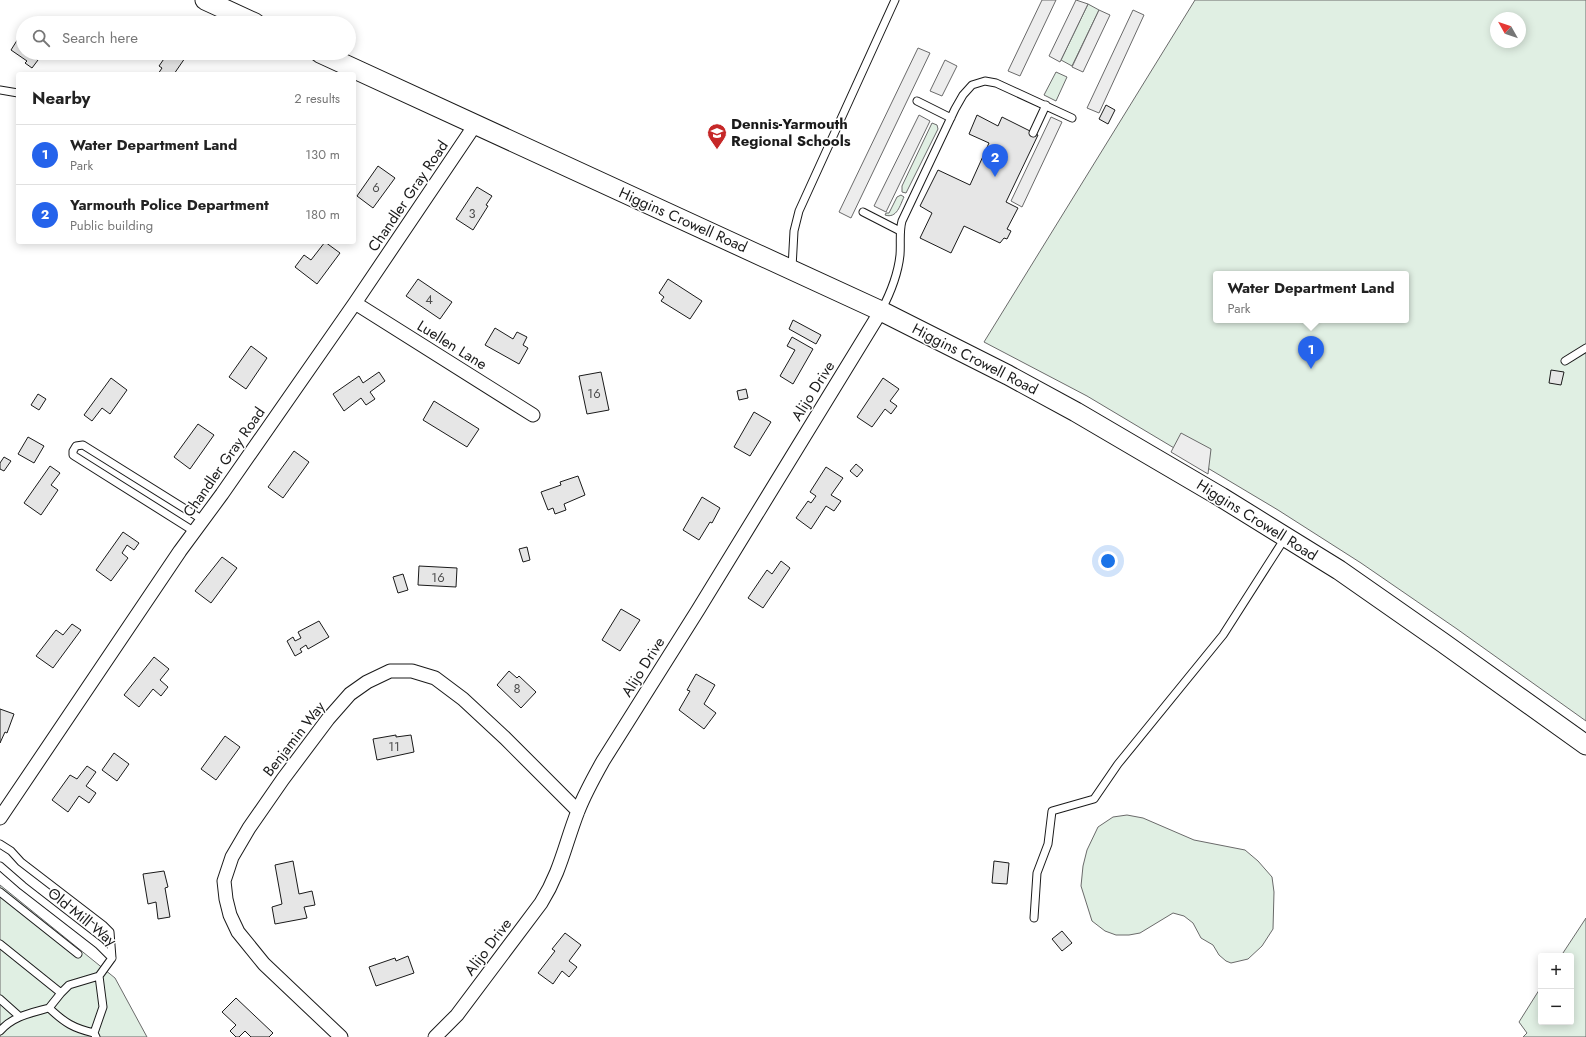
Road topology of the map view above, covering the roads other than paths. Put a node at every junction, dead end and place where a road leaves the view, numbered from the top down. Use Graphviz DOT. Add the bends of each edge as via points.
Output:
graph roads {
  1 [pos="205,0"];
  2 [pos="895,0"];
  3 [pos="240,16"];
  4 [pos="335,60"];
  5 [pos="0,90"];
  6 [pos="16,93"];
  7 [pos="917,101"];
  8 [pos="1046,105"];
  9 [pos="951,118"];
  10 [pos="1072,118"];
  11 [pos="475,125"];
  12 [pos="1033,132"];
  13 [pos="863,212"];
  14 [pos="900,231"];
  15 [pos="792,269"];
  16 [pos="355,303"];
  17 [pos="881,311"];
  18 [pos="1586,348"];
  19 [pos="1565,361"];
  20 [pos="533,415"];
  21 [pos="204,520"];
  22 [pos="194,532"];
  23 [pos="1285,538"];
  24 [pos="1586,745"];
  25 [pos="578,811"];
  26 [pos="0,818"];
  27 [pos="0,844"];
  28 [pos="0,866"];
  29 [pos="0,892"];
  30 [pos="1034,918"];
  31 [pos="0,944"];
  32 [pos="78,954"];
  33 [pos="112,958"];
  34 [pos="99,976"];
  35 [pos="61,992"];
  36 [pos="0,999"];
  37 [pos="49,1008"];
  38 [pos="19,1016"];
  39 [pos="0,1031"];
  40 [pos="95,1035"];
  41 [pos="341,1037"];
  42 [pos="435,1037"];
  1 -- 3 [label="main road"];
  2 -- 15 [label="lane" via="798,211"];
  4 -- 11 [label="main road, Higgins Crowell Road"];
  5 -- 6 [label="lane"];
  7 -- 9 [label="lane"];
  8 -- 9 [label="lane" via="996,83 985,81 967,89"];
  8 -- 10 [label="lane"];
  8 -- 12 [label="lane"];
  9 -- 14 [label="lane" via="902,221"];
  11 -- 15 [label="main road, Higgins Crowell Road"];
  11 -- 16 [label="street, Chandler Gray Road"];
  13 -- 14 [label="lane"];
  14 -- 17 [label="lane" via="898,268"];
  15 -- 17 [label="main road, Higgins Crowell Road"];
  16 -- 20 [label="street, Luellen Lane"];
  16 -- 21 [label="street, Chandler Gray Road"];
  17 -- 23 [label="main road, Higgins Crowell Road" via="1076,412 1221,497"];
  17 -- 25 [label="street, Alijo Drive" via="603,761"];
  18 -- 19 [label="lane"];
  21 -- 22 [label="street, Chandler Gray Road"];
  21 -- 22 [label="lane" via="82,445 76,446 73,455"];
  22 -- 26 [label="street, Chandler Gray Road"];
  23 -- 24 [label="main road, Higgins Crowell Road" via="1339,570"];
  23 -- 30 [label="lane" via="1224,635 1118,764 1094,799 1052,811 1048,844 1037,873"];
  25 -- 41 [label="street, Benjamin Way" via="505,738 435,678 412,671 390,671 350,694 296,761 249,828 232,857 224,881 230,915 238,932 264,964"];
  25 -- 42 [label="street, Alijo Drive" via="560,867 542,903 457,1015"];
  27 -- 33 [label="lane, Old Mill Way" via="110,932"];
  28 -- 33 [label="lane, Old Mill Way" via="99,944"];
  29 -- 32 [label="lane"];
  31 -- 35 [label="lane"];
  33 -- 34 [label="lane"];
  34 -- 35 [label="lane" via="69,985"];
  34 -- 40 [label="lane" via="103,1007"];
  35 -- 37 [label="lane"];
  36 -- 38 [label="lane"];
  37 -- 38 [label="lane"];
  37 -- 40 [label="lane" via="78,1029"];
  38 -- 39 [label="lane"];
}
